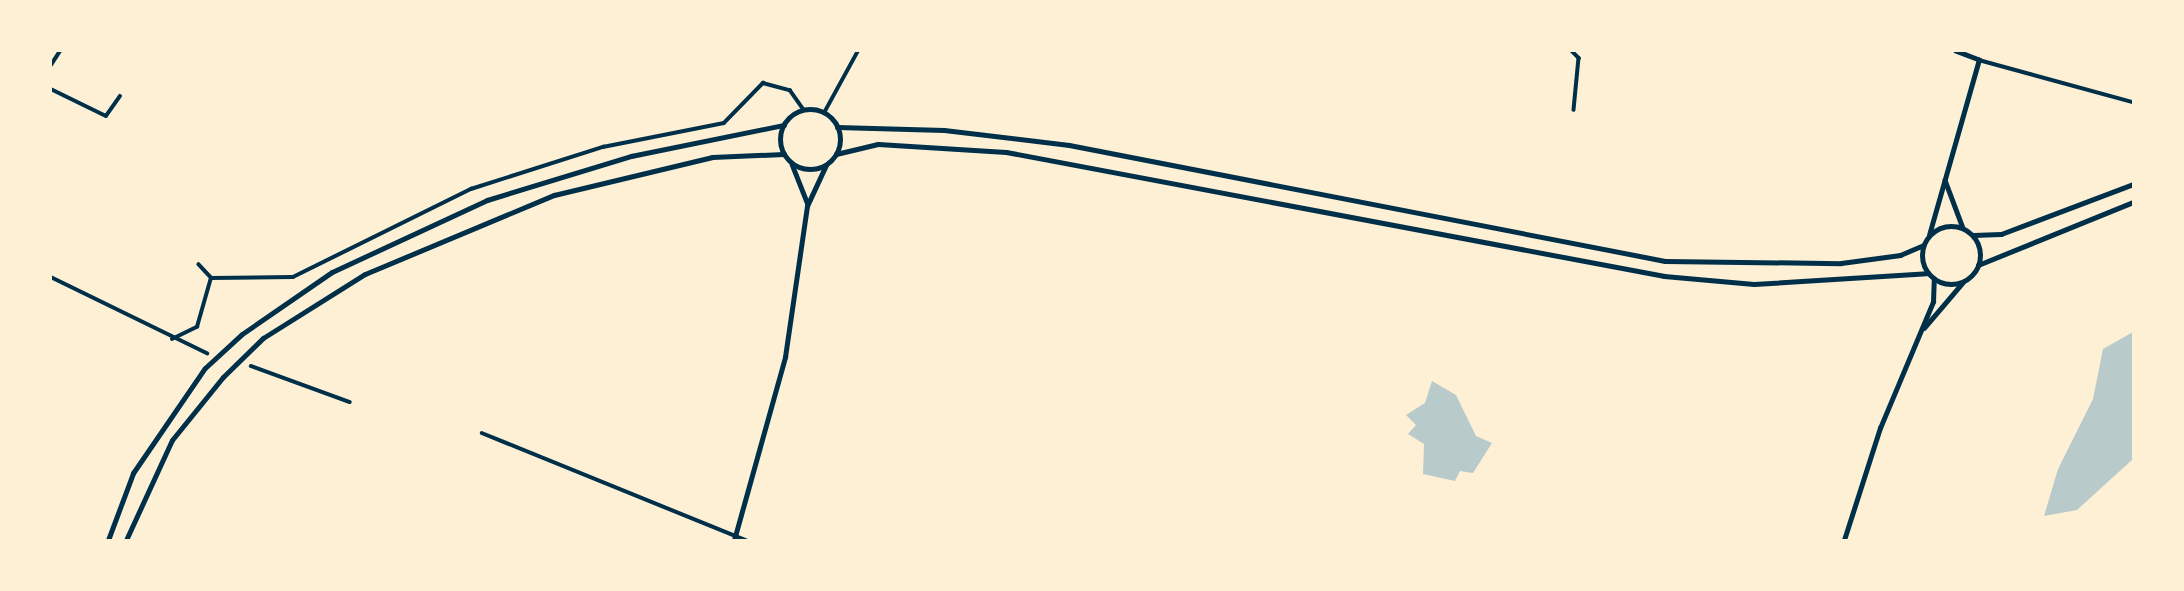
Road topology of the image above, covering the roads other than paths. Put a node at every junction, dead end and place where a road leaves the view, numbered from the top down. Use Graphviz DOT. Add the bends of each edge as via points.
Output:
graph roads {
  1 [pos="60,51"];
  2 [pos="858,51"];
  3 [pos="1572,51"];
  4 [pos="1956,51"];
  5 [pos="1979,60"];
  6 [pos="51,65"];
  7 [pos="51,89"];
  8 [pos="120,96"];
  9 [pos="2133,102"];
  10 [pos="804,110"];
  11 [pos="1574,110"];
  12 [pos="824,113"];
  13 [pos="784,125"];
  14 [pos="838,127"];
  15 [pos="784,154"];
  16 [pos="836,154"];
  17 [pos="792,164"];
  18 [pos="827,164"];
  19 [pos="1945,178"];
  20 [pos="2133,184"];
  21 [pos="2133,202"];
  22 [pos="807,206"];
  23 [pos="1963,228"];
  24 [pos="1929,235"];
  25 [pos="1973,235"];
  26 [pos="1923,245"];
  27 [pos="200,265"];
  28 [pos="1978,265"];
  29 [pos="1927,273"];
  30 [pos="51,277"];
  31 [pos="211,278"];
  32 [pos="1934,279"];
  33 [pos="1963,282"];
  34 [pos="1921,332"];
  35 [pos="172,339"];
  36 [pos="207,353"];
  37 [pos="251,366"];
  38 [pos="350,401"];
  39 [pos="482,433"];
  40 [pos="735,538"];
  41 [pos="108,540"];
  42 [pos="126,540"];
  43 [pos="746,540"];
  44 [pos="1844,540"];
  1 -- 6 [label="street"];
  2 -- 12 [label="street"];
  3 -- 11 [label="street" via="1579,58"];
  4 -- 5 [label="street"];
  5 -- 9 [label="street"];
  5 -- 19 [label="street"];
  7 -- 8 [label="street" via="106,116"];
  10 -- 12 [label="main road"];
  10 -- 13 [label="main road"];
  10 -- 31 [label="street" via="790,90 763,83 724,123 603,147 471,189 293,277"];
  12 -- 14 [label="main road"];
  13 -- 15 [label="main road"];
  13 -- 41 [label="main road" via="631,156 487,200 332,272 242,334 205,369 132,473"];
  14 -- 16 [label="main road"];
  14 -- 26 [label="main road" via="944,130 1069,145 1665,261 1841,263 1900,256"];
  15 -- 17 [label="main road"];
  15 -- 42 [label="main road" via="712,157 554,195 365,274 263,338 223,377 172,440"];
  16 -- 18 [label="main road"];
  16 -- 29 [label="main road" via="878,144 1006,152 1664,276 1754,284"];
  17 -- 18 [label="main road" via="809,169"];
  17 -- 22 [label="street"];
  18 -- 22 [label="street"];
  19 -- 23 [label="street"];
  19 -- 24 [label="street"];
  20 -- 25 [label="main road" via="2001,234"];
  21 -- 28 [label="main road"];
  22 -- 40 [label="street" via="785,357"];
  23 -- 24 [label="main road" via="1940,228"];
  23 -- 25 [label="main road"];
  24 -- 26 [label="main road"];
  25 -- 28 [label="main road"];
  26 -- 29 [label="main road"];
  27 -- 31 [label="street"];
  28 -- 33 [label="main road"];
  29 -- 32 [label="main road"];
  30 -- 35 [label="street"];
  31 -- 35 [label="street" via="197,327"];
  32 -- 33 [label="main road"];
  32 -- 34 [label="street"];
  33 -- 34 [label="street"];
  34 -- 44 [label="street" via="1859,485"];
  35 -- 36 [label="street"];
  37 -- 38 [label="street"];
  39 -- 40 [label="street"];
  40 -- 43 [label="street"];
}
